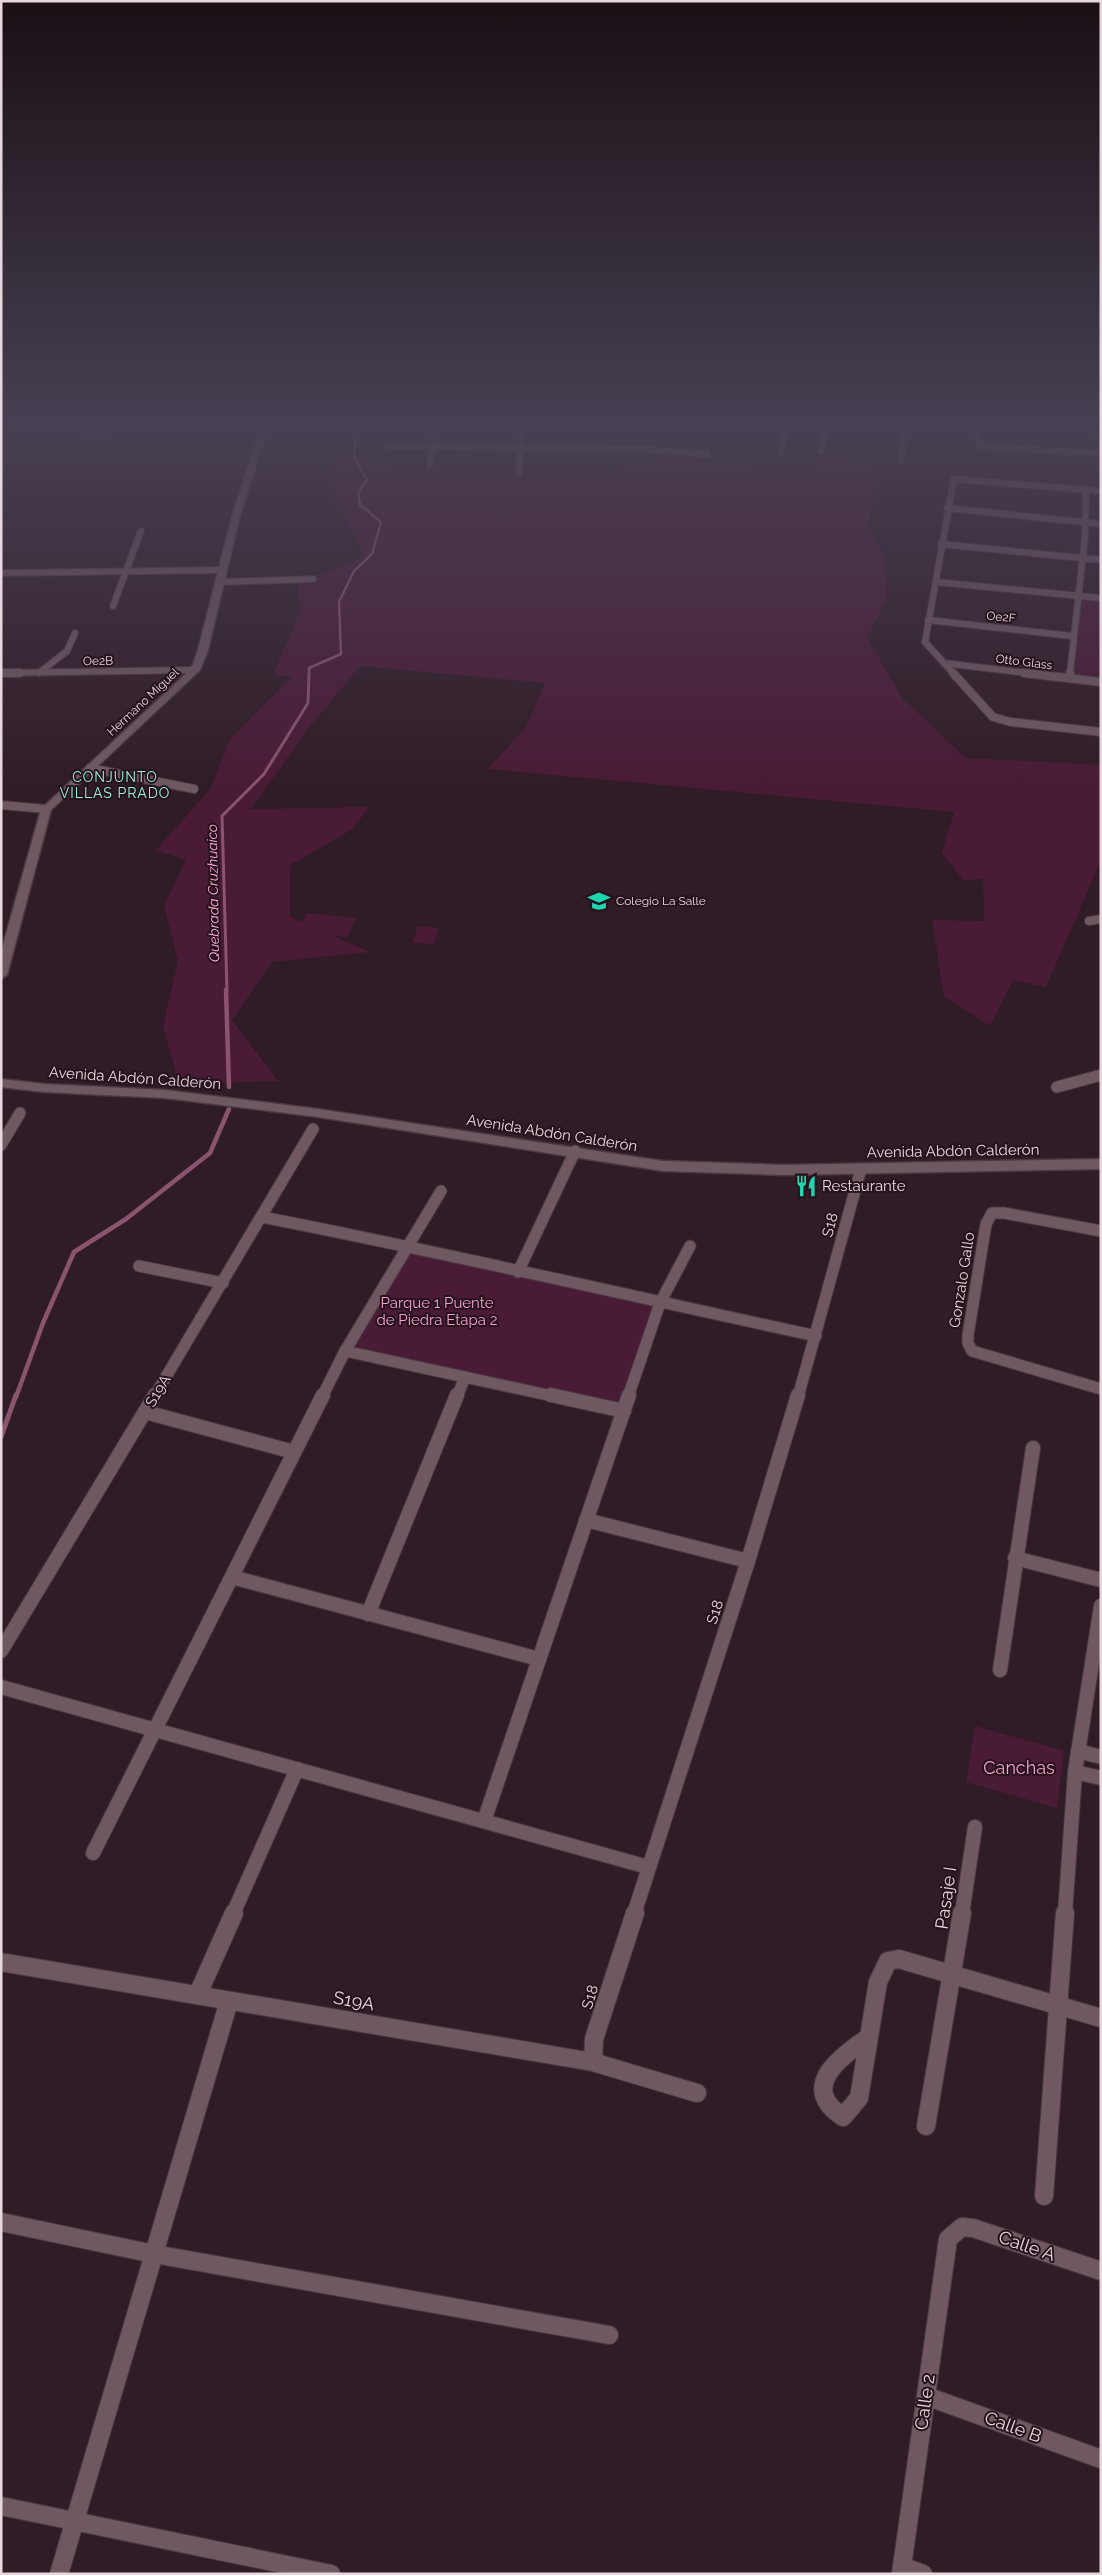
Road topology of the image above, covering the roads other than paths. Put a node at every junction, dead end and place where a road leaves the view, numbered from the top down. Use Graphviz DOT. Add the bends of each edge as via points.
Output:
graph roads {
  1 [pos="135,545"];
  2 [pos="230,545"];
  3 [pos="941,545"];
  4 [pos="953,545"];
  5 [pos="1084,545"];
  6 [pos="1082,558"];
  7 [pos="1101,560"];
  8 [pos="224,570"];
  9 [pos="125,572"];
  10 [pos="1,574"];
  11 [pos="313,579"];
  12 [pos="220,582"];
  13 [pos="936,582"];
  14 [pos="1078,595"];
  15 [pos="1101,598"];
  16 [pos="113,606"];
  17 [pos="928,620"];
  18 [pos="75,633"];
  19 [pos="1072,636"];
  20 [pos="944,663"];
  21 [pos="195,670"];
  22 [pos="1,673"];
  23 [pos="39,673"];
  24 [pos="1070,678"];
  25 [pos="1101,682"];
  26 [pos="1101,732"];
  27 [pos="90,768"];
  28 [pos="194,789"];
  29 [pos="1,805"];
  30 [pos="46,809"];
  31 [pos="1101,919"];
  32 [pos="1090,921"];
  33 [pos="2,972"];
  34 [pos="1101,1076"];
  35 [pos="1,1083"];
  36 [pos="1057,1087"];
  37 [pos="20,1113"];
  38 [pos="313,1129"];
  39 [pos="1,1145"];
  40 [pos="574,1151"];
  41 [pos="1101,1164"];
  42 [pos="862,1169"];
  43 [pos="441,1191"];
  44 [pos="262,1217"];
  45 [pos="1101,1231"];
  46 [pos="407,1245"];
  47 [pos="690,1246"];
  48 [pos="139,1266"];
  49 [pos="518,1272"];
  50 [pos="223,1284"];
  51 [pos="660,1303"];
  52 [pos="816,1336"];
  53 [pos="345,1351"];
  54 [pos="465,1377"];
  55 [pos="1101,1389"];
  56 [pos="624,1411"];
  57 [pos="145,1412"];
  58 [pos="1033,1448"];
  59 [pos="294,1452"];
  60 [pos="586,1520"];
  61 [pos="1015,1558"];
  62 [pos="748,1562"];
  63 [pos="232,1577"];
  64 [pos="1101,1580"];
  65 [pos="1101,1606"];
  66 [pos="368,1614"];
  67 [pos="1,1652"];
  68 [pos="539,1659"];
  69 [pos="1000,1670"];
  70 [pos="1,1687"];
  71 [pos="155,1730"];
  72 [pos="1078,1751"];
  73 [pos="1101,1757"];
  74 [pos="297,1770"];
  75 [pos="1076,1772"];
  76 [pos="1101,1778"];
  77 [pos="484,1821"];
  78 [pos="975,1827"];
  79 [pos="93,1853"];
  80 [pos="648,1867"];
  81 [pos="1,1962"];
  82 [pos="953,1975"];
  83 [pos="198,1994"];
  84 [pos="229,2000"];
  85 [pos="1058,2005"];
  86 [pos="1101,2018"];
  87 [pos="868,2038"];
  88 [pos="593,2062"];
  89 [pos="697,2093"];
  90 [pos="926,2126"];
  91 [pos="1044,2196"];
  92 [pos="1,2222"];
  93 [pos="955,2233"];
  94 [pos="154,2254"];
  95 [pos="1101,2270"];
  96 [pos="609,2335"];
  97 [pos="926,2396"];
  98 [pos="1101,2459"];
  99 [pos="1,2506"];
  100 [pos="75,2521"];
  101 [pos="902,2570"];
  102 [pos="59,2574"];
  103 [pos="331,2574"];
  104 [pos="923,2574"];
  1 -- 9 [label="street"];
  2 -- 8 [label="street, Hermano Miguel"];
  3 -- 13 [label="street"];
  4 -- 6 [label="street"];
  5 -- 6 [label="street"];
  6 -- 7 [label="street"];
  6 -- 14 [label="street"];
  8 -- 9 [label="street"];
  8 -- 12 [label="street, Hermano Miguel"];
  9 -- 10 [label="street"];
  9 -- 16 [label="street"];
  11 -- 12 [label="street"];
  12 -- 21 [label="street, Hermano Miguel"];
  13 -- 14 [label="street"];
  13 -- 17 [label="street"];
  14 -- 15 [label="street"];
  14 -- 19 [label="street"];
  17 -- 19 [label="street, Oe2F"];
  17 -- 20 [label="street" via="925,642"];
  18 -- 23 [label="street" via="70,646"];
  19 -- 24 [label="street"];
  20 -- 24 [label="street, Otto Glass"];
  20 -- 26 [label="street" via="993,717"];
  21 -- 23 [label="street, Oe2B"];
  21 -- 27 [label="street, Hermano Miguel"];
  22 -- 23 [label="street, Oe2B"];
  24 -- 25 [label="street, Otto Glass"];
  27 -- 28 [label="street"];
  27 -- 30 [label="street, Hermano Miguel"];
  29 -- 30 [label="street"];
  30 -- 33 [label="street"];
  31 -- 32 [label="street"];
  34 -- 36 [label="street"];
  35 -- 40 [label="street, Avenida Abdón Calderón" via="165,1094"];
  37 -- 39 [label="street"];
  38 -- 44 [label="street, S19A"];
  40 -- 42 [label="street, Avenida Abdón Calderón" via="663,1166 736,1170"];
  40 -- 49 [label="street"];
  41 -- 42 [label="street, Avenida Abdón Calderón"];
  42 -- 52 [label="street, S18"];
  43 -- 46 [label="street"];
  44 -- 46 [label="street"];
  44 -- 50 [label="street, S19A"];
  45 -- 55 [label="street, Gonzalo Gallo" via="992,1213 986,1224 974,1284 968,1335 972,1351"];
  46 -- 49 [label="street"];
  46 -- 53 [label="street"];
  47 -- 51 [label="street"];
  48 -- 50 [label="street"];
  49 -- 51 [label="street"];
  50 -- 57 [label="street, S19A"];
  51 -- 52 [label="street"];
  51 -- 56 [label="street"];
  52 -- 62 [label="street, S18"];
  53 -- 54 [label="street"];
  53 -- 59 [label="street"];
  54 -- 56 [label="street"];
  54 -- 66 [label="street"];
  56 -- 60 [label="street"];
  57 -- 59 [label="street"];
  57 -- 67 [label="street, S19A"];
  58 -- 61 [label="street"];
  59 -- 63 [label="street"];
  60 -- 62 [label="street"];
  60 -- 68 [label="street"];
  61 -- 64 [label="street"];
  61 -- 69 [label="street"];
  62 -- 80 [label="street, S18"];
  63 -- 66 [label="street"];
  63 -- 71 [label="street"];
  65 -- 72 [label="street"];
  66 -- 68 [label="street"];
  68 -- 77 [label="street"];
  70 -- 71 [label="street"];
  71 -- 74 [label="street"];
  71 -- 79 [label="street"];
  72 -- 73 [label="street"];
  72 -- 75 [label="street"];
  74 -- 77 [label="street"];
  74 -- 83 [label="street"];
  75 -- 76 [label="street"];
  75 -- 85 [label="street"];
  77 -- 80 [label="street"];
  78 -- 82 [label="street, Pasaje I"];
  80 -- 88 [label="street, S18" via="594,2039"];
  81 -- 83 [label="street, S19A"];
  82 -- 85 [label="street"];
  82 -- 87 [label="street" via="899,1959 888,1961 878,1982"];
  82 -- 90 [label="street, Pasaje I"];
  83 -- 84 [label="street, S19A"];
  84 -- 88 [label="street, S19A"];
  84 -- 94 [label="street"];
  85 -- 86 [label="street"];
  85 -- 91 [label="street"];
  88 -- 89 [label="street, S19A"];
  92 -- 94 [label="street"];
  93 -- 95 [label="street, Calle A" via="962,2227 973,2228"];
  93 -- 97 [label="street, Calle 2" via="948,2239 946,2250"];
  94 -- 96 [label="street"];
  94 -- 100 [label="street"];
  97 -- 98 [label="street, Calle B"];
  97 -- 101 [label="street, Calle 2"];
  99 -- 100 [label="street"];
  100 -- 102 [label="street"];
  100 -- 103 [label="street"];
  101 -- 104 [label="street"];
}
